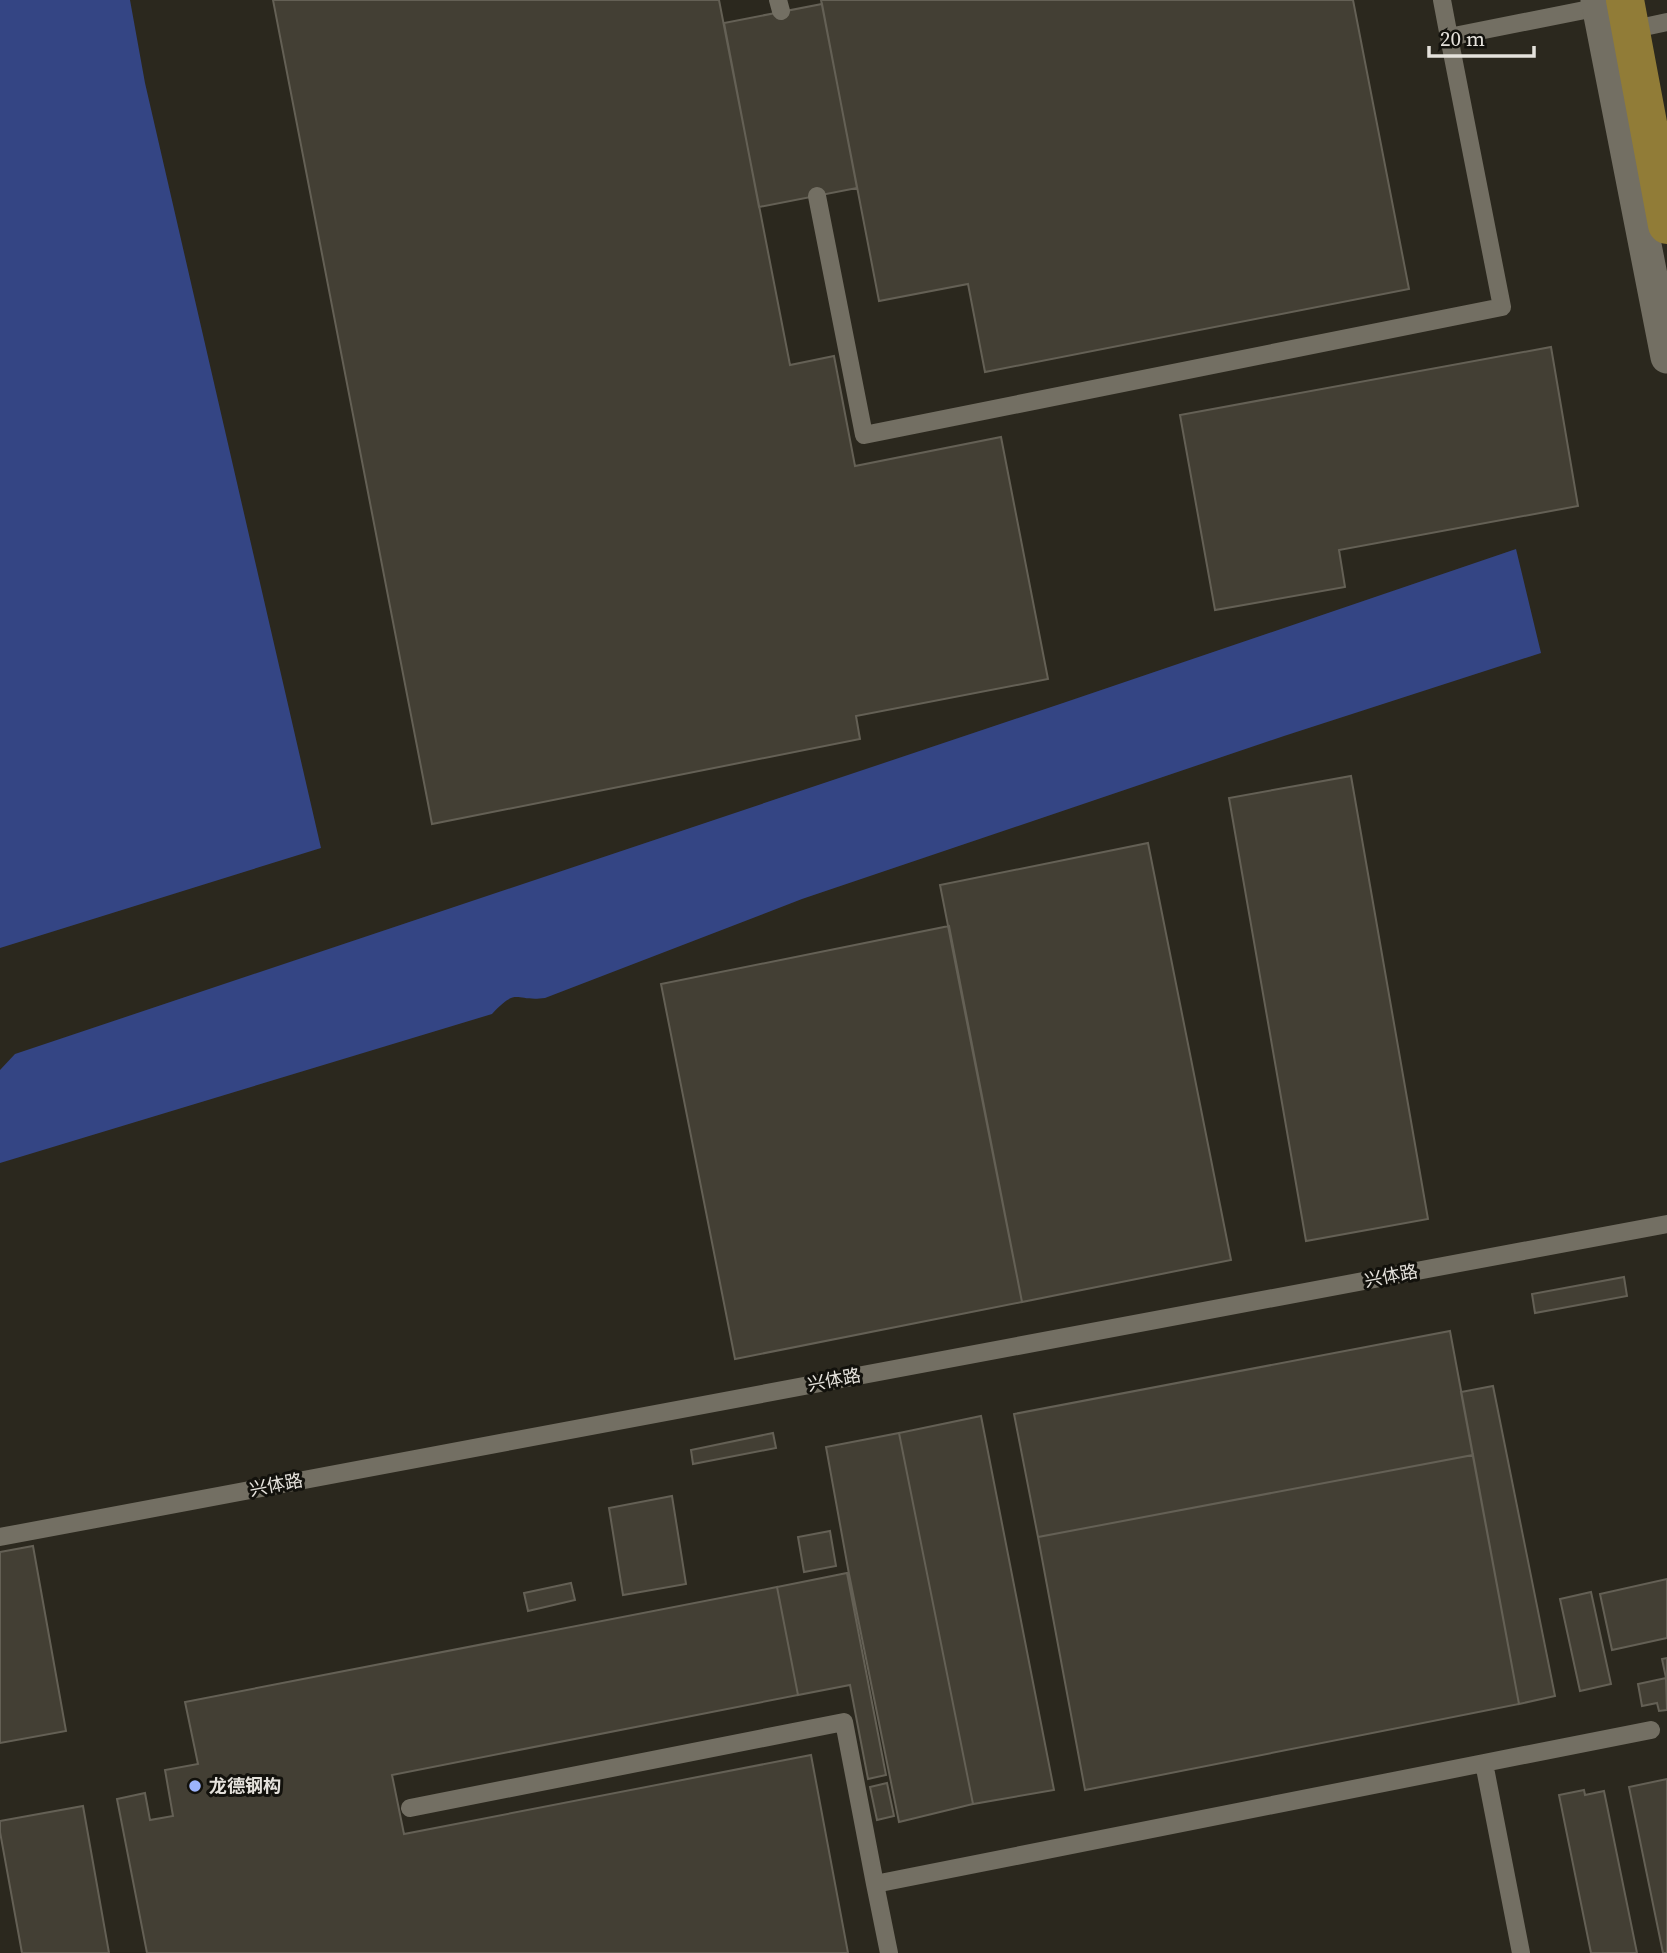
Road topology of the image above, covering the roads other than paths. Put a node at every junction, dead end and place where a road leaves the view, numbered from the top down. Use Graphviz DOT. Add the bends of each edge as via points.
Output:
graph roads {
  1 [pos="1442,0"];
  2 [pos="1615,8"];
  3 [pos="1667,22"];
  4 [pos="1449,37"];
  5 [pos="817,196"];
  6 [pos="1667,225"];
  7 [pos="1667,357"];
  8 [pos="1667,1224"];
  9 [pos="0,1537"];
  10 [pos="1651,1730"];
  11 [pos="1484,1763"];
  12 [pos="410,1808"];
  13 [pos="875,1884"];
  14 [pos="888,1953"];
  15 [pos="1521,1953"];
  1 -- 4 [label="lane"];
  2 -- 3 [label="lane"];
  2 -- 4 [label="lane"];
  2 -- 6 [label="main road"];
  2 -- 7 [label="street"];
  4 -- 5 [label="lane" via="1502,307 864,435"];
  8 -- 9 [label="lane, 兴体路"];
  10 -- 11 [label="lane"];
  11 -- 13 [label="lane"];
  11 -- 15 [label="lane"];
  12 -- 13 [label="lane" via="844,1722"];
  13 -- 14 [label="lane"];
}
